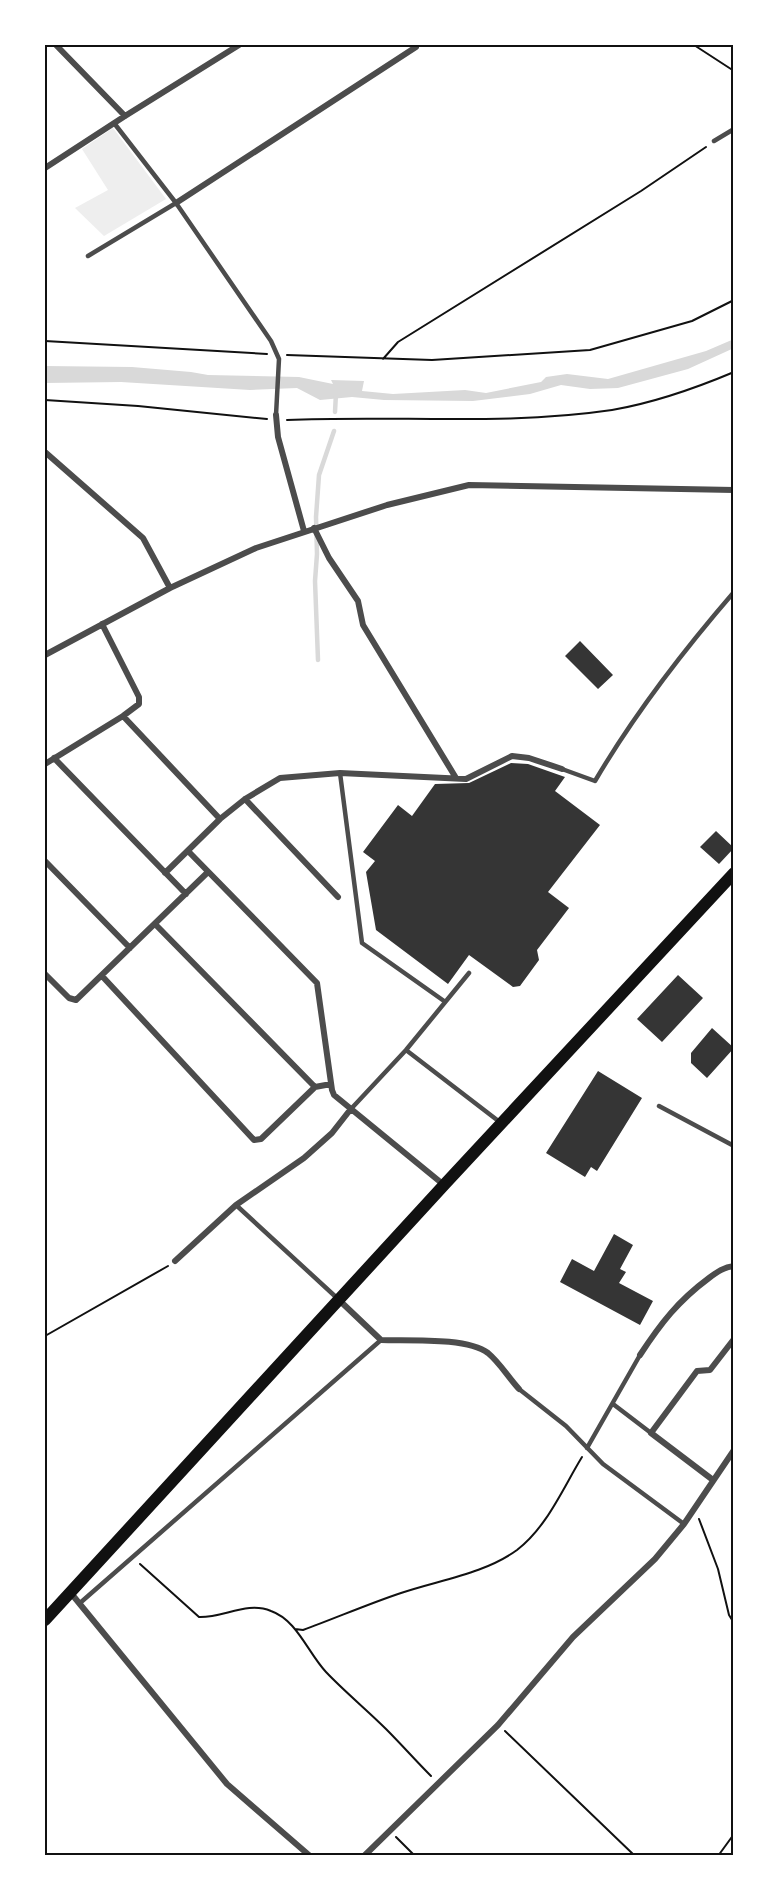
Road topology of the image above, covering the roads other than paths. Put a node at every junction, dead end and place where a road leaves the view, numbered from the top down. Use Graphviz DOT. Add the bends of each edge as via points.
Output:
graph roads {
  1 [pos="56,45"];
  2 [pos="239,45"];
  3 [pos="415,45"];
  4 [pos="125,116"];
  5 [pos="114,123"];
  6 [pos="734,129"];
  7 [pos="714,141"];
  8 [pos="45,168"];
  9 [pos="176,203"];
  10 [pos="88,256"];
  11 [pos="276,412"];
  12 [pos="45,452"];
  13 [pos="734,490"];
  14 [pos="314,528"];
  15 [pos="304,531"];
  16 [pos="170,588"];
  17 [pos="734,592"];
  18 [pos="102,624"];
  19 [pos="45,655"];
  20 [pos="123,716"];
  21 [pos="54,758"];
  22 [pos="45,764"];
  23 [pos="562,769"];
  24 [pos="340,773"];
  25 [pos="456,778"];
  26 [pos="245,800"];
  27 [pos="220,819"];
  28 [pos="188,850"];
  29 [pos="45,861"];
  30 [pos="208,872"];
  31 [pos="165,873"];
  32 [pos="734,873"];
  33 [pos="186,894"];
  34 [pos="338,897"];
  35 [pos="155,924"];
  36 [pos="130,948"];
  37 [pos="469,973"];
  38 [pos="45,974"];
  39 [pos="102,976"];
  40 [pos="444,1001"];
  41 [pos="406,1050"];
  42 [pos="331,1084"];
  43 [pos="315,1087"];
  44 [pos="658,1106"];
  45 [pos="350,1110"];
  46 [pos="501,1124"];
  47 [pos="734,1146"];
  48 [pos="444,1185"];
  49 [pos="236,1205"];
  50 [pos="175,1262"];
  51 [pos="734,1266"];
  52 [pos="339,1300"];
  53 [pos="734,1339"];
  54 [pos="381,1340"];
  55 [pos="640,1355"];
  56 [pos="519,1389"];
  57 [pos="613,1404"];
  58 [pos="651,1433"];
  59 [pos="587,1448"];
  60 [pos="734,1450"];
  61 [pos="713,1480"];
  62 [pos="684,1524"];
  63 [pos="70,1592"];
  64 [pos="80,1603"];
  65 [pos="45,1620"];
  66 [pos="310,1856"];
  67 [pos="364,1856"];
  1 -- 4 [label="street"];
  2 -- 4 [label="street"];
  3 -- 9 [label="street"];
  4 -- 5 [label="street"];
  5 -- 8 [label="street"];
  5 -- 9 [label="lane"];
  6 -- 7 [label="lane"];
  9 -- 10 [label="lane"];
  9 -- 11 [label="lane" via="271,341 279,359"];
  11 -- 15 [label="street" via="278,437"];
  12 -- 16 [label="street" via="143,538"];
  13 -- 14 [label="street" via="469,485"];
  14 -- 15 [label="street"];
  14 -- 25 [label="street" via="358,601 363,625"];
  15 -- 16 [label="street" via="256,548"];
  16 -- 18 [label="street"];
  17 -- 23 [label="lane" via="649,697 595,781"];
  18 -- 19 [label="street"];
  18 -- 20 [label="street" via="139,697 139,704"];
  20 -- 21 [label="street"];
  20 -- 27 [label="street"];
  21 -- 22 [label="street"];
  21 -- 31 [label="street"];
  23 -- 25 [label="street" via="512,756 466,778"];
  24 -- 25 [label="street"];
  24 -- 26 [label="street" via="280,778"];
  24 -- 40 [label="lane" via="362,943"];
  26 -- 27 [label="street"];
  26 -- 34 [label="street"];
  27 -- 28 [label="street"];
  28 -- 30 [label="street"];
  28 -- 31 [label="street"];
  29 -- 36 [label="street"];
  30 -- 33 [label="street"];
  30 -- 42 [label="street" via="317,983"];
  31 -- 33 [label="street"];
  32 -- 46 [label="main road"];
  33 -- 35 [label="street"];
  35 -- 36 [label="street"];
  35 -- 43 [label="street"];
  36 -- 39 [label="street"];
  37 -- 40 [label="lane"];
  38 -- 39 [label="street" via="73,1000"];
  39 -- 43 [label="street" via="254,1140 261,1139"];
  40 -- 41 [label="lane"];
  41 -- 45 [label="lane"];
  41 -- 46 [label="lane"];
  42 -- 43 [label="street"];
  42 -- 45 [label="street" via="334,1095"];
  44 -- 47 [label="lane"];
  45 -- 48 [label="street"];
  45 -- 49 [label="street" via="304,1158"];
  46 -- 48 [label="main road"];
  48 -- 52 [label="main road"];
  49 -- 50 [label="street"];
  49 -- 52 [label="lane"];
  51 -- 55 [label="street" via="721,1270 681,1300"];
  52 -- 54 [label="street"];
  52 -- 63 [label="main road"];
  53 -- 58 [label="street" via="710,1370 697,1371"];
  54 -- 56 [label="street" via="477,1347 495,1359"];
  54 -- 64 [label="lane"];
  55 -- 57 [label="lane"];
  56 -- 59 [label="lane"];
  57 -- 58 [label="lane"];
  57 -- 59 [label="lane"];
  58 -- 61 [label="street"];
  59 -- 62 [label="lane"];
  60 -- 61 [label="street"];
  61 -- 62 [label="street"];
  62 -- 67 [label="street" via="656,1559 573,1637 498,1725"];
  63 -- 64 [label="street"];
  63 -- 65 [label="main road"];
  64 -- 66 [label="street" via="227,1784"];
}
